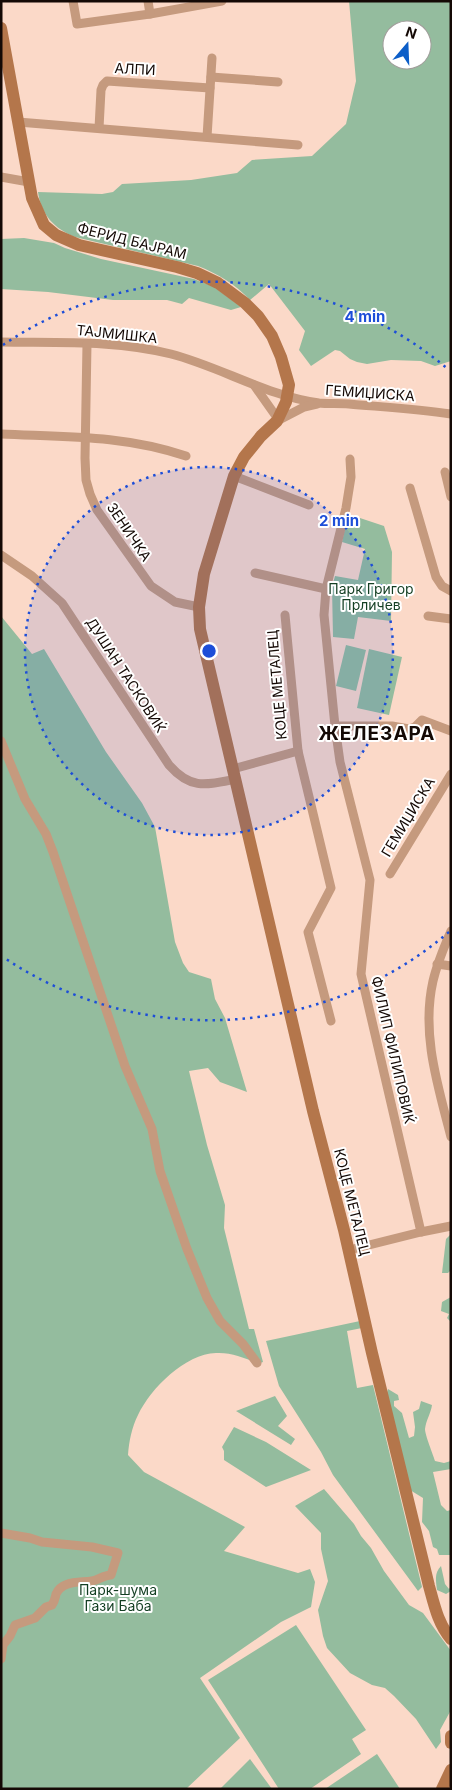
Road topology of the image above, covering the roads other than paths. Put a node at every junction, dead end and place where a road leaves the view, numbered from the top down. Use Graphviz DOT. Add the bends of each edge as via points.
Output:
graph roads {
  1 [pos="73,1"];
  2 [pos="148,1"];
  3 [pos="222,1"];
  4 [pos="210,2"];
  5 [pos="150,14"];
  6 [pos="1,28"];
  7 [pos="212,58"];
  8 [pos="5,67"];
  9 [pos="210,77"];
  10 [pos="278,82"];
  11 [pos="210,88"];
  12 [pos="18,122"];
  13 [pos="99,128"];
  14 [pos="207,137"];
  15 [pos="298,145"];
  16 [pos="1,177"];
  17 [pos="29,182"];
  18 [pos="1,342"];
  19 [pos="87,344"];
  20 [pos="254,385"];
  21 [pos="288,395"];
  22 [pos="319,403"];
  23 [pos="451,414"];
  24 [pos="278,420"];
  25 [pos="1,434"];
  26 [pos="87,438"];
  27 [pos="186,456"];
  28 [pos="350,459"];
  29 [pos="445,472"];
  30 [pos="234,476"];
  31 [pos="410,488"];
  32 [pos="451,497"];
  33 [pos="308,505"];
  34 [pos="1,555"];
  35 [pos="255,573"];
  36 [pos="326,589"];
  37 [pos="451,591"];
  38 [pos="199,607"];
  39 [pos="285,615"];
  40 [pos="428,616"];
  41 [pos="451,619"];
  42 [pos="335,726"];
  43 [pos="451,731"];
  44 [pos="1,741"];
  45 [pos="298,751"];
  46 [pos="235,774"];
  47 [pos="451,774"];
  48 [pos="390,874"];
  49 [pos="451,930"];
  50 [pos="437,964"];
  51 [pos="451,966"];
  52 [pos="331,1021"];
  53 [pos="451,1136"];
  54 [pos="451,1226"];
  55 [pos="421,1232"];
  56 [pos="349,1250"];
  57 [pos="257,1363"];
  58 [pos="1,1533"];
  59 [pos="451,1639"];
  60 [pos="1,1659"];
  61 [pos="451,1736"];
  62 [pos="451,1743"];
  63 [pos="451,1770"];
  64 [pos="442,1789"];
  1 -- 5 [label="street" via="77,24"];
  2 -- 5 [label="street"];
  3 -- 4 [label="street"];
  4 -- 5 [label="street"];
  6 -- 8 [label="street, ФЕРИД БАЈРАМ"];
  7 -- 9 [label="street"];
  8 -- 12 [label="street, ФЕРИД БАЈРАМ"];
  9 -- 10 [label="street"];
  9 -- 11 [label="street"];
  11 -- 13 [label="street, АЛПИ" via="106,82 101,90"];
  11 -- 14 [label="street"];
  12 -- 13 [label="street"];
  12 -- 17 [label="street, ФЕРИД БАЈРАМ"];
  13 -- 14 [label="street"];
  14 -- 15 [label="street"];
  16 -- 17 [label="street"];
  17 -- 21 [label="street, ФЕРИД БАЈРАМ" via="40,219 56,235 97,250 197,273 245,303 272,336 289,385"];
  18 -- 19 [label="street, ТАЈМИШКА"];
  19 -- 20 [label="street, ТАЈМИШКА" via="171,354"];
  19 -- 26 [label="street, ЗЕНИЧКА"];
  20 -- 21 [label="street, ТАЈМИШКА"];
  20 -- 24 [label="street"];
  21 -- 22 [label="street, ГЕМИЏИСКА"];
  21 -- 24 [label="street, КОЦЕ МЕТАЛЕЦ"];
  22 -- 23 [label="street, ГЕМИЏИСКА"];
  22 -- 24 [label="street, КОЦЕ МЕТАЛЕЦ"];
  24 -- 30 [label="street, КОЦЕ МЕТАЛЕЦ" via="244,457"];
  25 -- 26 [label="street"];
  26 -- 27 [label="street" via="127,441"];
  26 -- 38 [label="street, ЗЕНИЧКА" via="86,480 97,510 152,586 174,602"];
  28 -- 36 [label="street, ФИЛИП ФИЛИПОВИЌ" via="351,478 346,508"];
  29 -- 32 [label="street"];
  30 -- 33 [label="street"];
  30 -- 38 [label="street, КОЦЕ МЕТАЛЕЦ" via="209,553"];
  31 -- 37 [label="street" via="436,577"];
  34 -- 46 [label="street, ДУШАН ТАСКОВИЌ" via="32,576 62,603 178,776 198,784"];
  35 -- 36 [label="street"];
  36 -- 42 [label="street, ФИЛИП ФИЛИПОВИЌ" via="324,615"];
  38 -- 46 [label="street, КОЦЕ МЕТАЛЕЦ" via="200,629"];
  39 -- 45 [label="street, КОЦЕ МЕТАЛЕЦ"];
  40 -- 41 [label="street"];
  42 -- 43 [label="street" via="409,729 422,720"];
  42 -- 55 [label="street, ФИЛИП ФИЛИПОВИЌ" via="340,762 370,880 361,974"];
  44 -- 57 [label="street" via="25,799 46,834 125,1066 152,1129 160,1171 178,1226 207,1298 224,1328"];
  45 -- 46 [label="street, КОЦЕ МЕТАЛЕЦ"];
  45 -- 52 [label="street, КОЦЕ МЕТАЛЕЦ" via="331,888 308,932"];
  46 -- 56 [label="street, КОЦЕ МЕТАЛЕЦ" via="313,1111"];
  47 -- 48 [label="street, ГЕМИЏИСКА"];
  49 -- 50 [label="street"];
  50 -- 51 [label="street"];
  50 -- 53 [label="street" via="429,1027 432,1062"];
  54 -- 55 [label="street"];
  55 -- 56 [label="street"];
  56 -- 59 [label="street, КОЦЕ МЕТАЛЕЦ" via="429,1586 443,1627"];
  58 -- 60 [label="street" via="118,1553 110,1575 65,1585 56,1594 52,1605 35,1618 14,1625 3,1645"];
  61 -- 62 [label="street"];
  63 -- 64 [label="street"];
}
